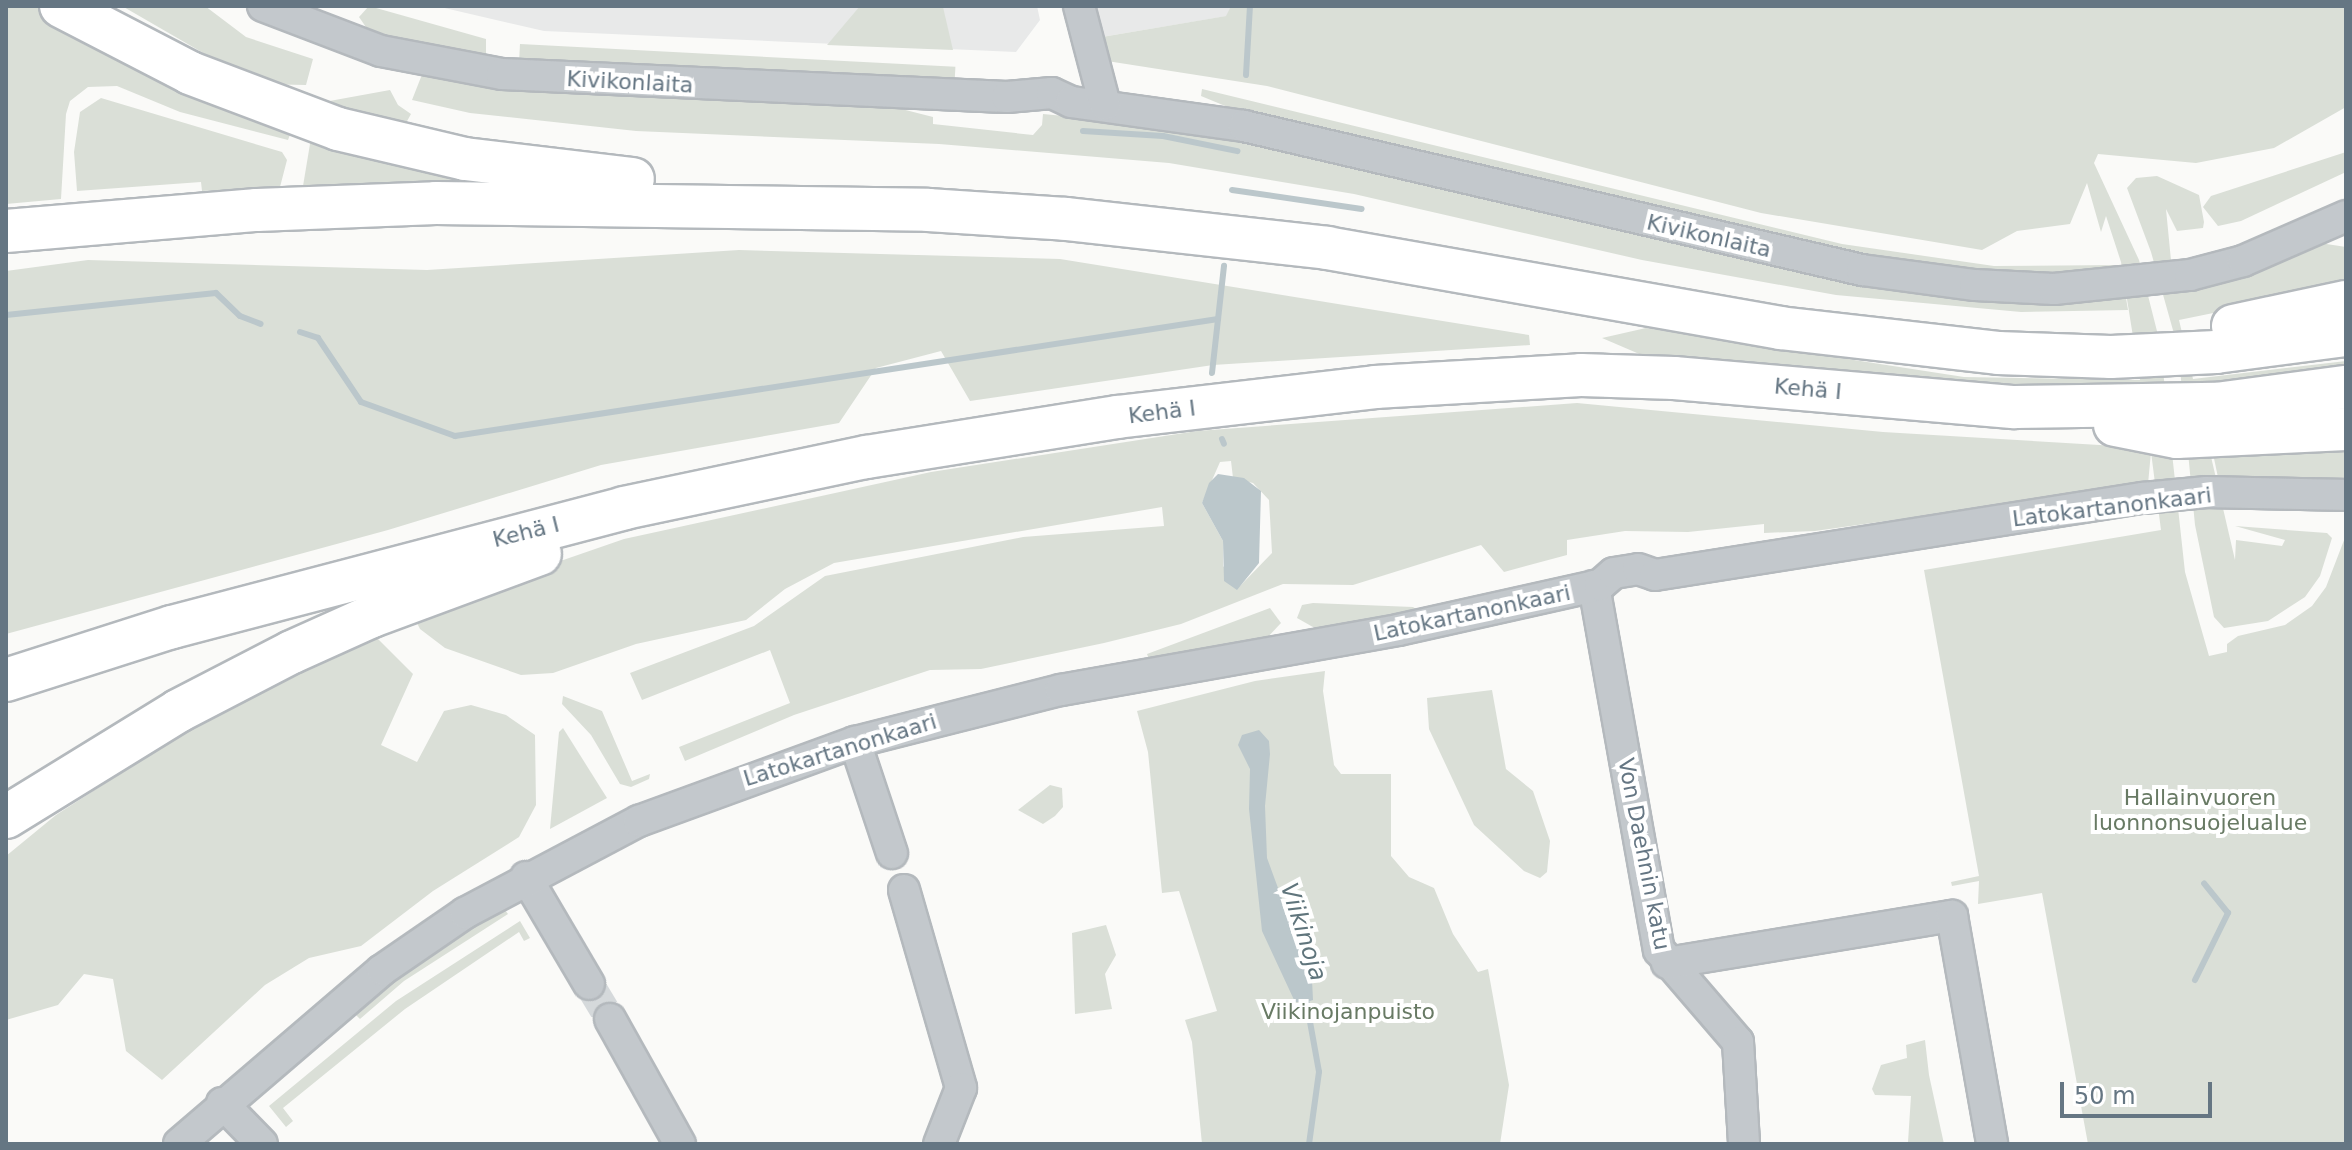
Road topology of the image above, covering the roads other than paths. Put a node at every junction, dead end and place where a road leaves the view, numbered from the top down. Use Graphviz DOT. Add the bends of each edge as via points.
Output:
graph roads {
  1 [pos="61,6"];
  2 [pos="263,6"];
  3 [pos="1079,6"];
  4 [pos="1105,105"];
  5 [pos="928,210"];
  6 [pos="2346,216"];
  7 [pos="6,231"];
  8 [pos="2346,302"];
  9 [pos="2346,335"];
  10 [pos="1900,345"];
  11 [pos="2346,387"];
  12 [pos="2015,407"];
  13 [pos="2346,429"];
  14 [pos="744,481"];
  15 [pos="2286,495"];
  16 [pos="2346,495"];
  17 [pos="2346,505"];
  18 [pos="1597,586"];
  19 [pos="6,680"];
  20 [pos="855,742"];
  21 [pos="63,781"];
  22 [pos="6,817"];
  23 [pos="6,826"];
  24 [pos="892,853"];
  25 [pos="526,877"];
  26 [pos="904,890"];
  27 [pos="1667,963"];
  28 [pos="589,984"];
  29 [pos="610,1019"];
  30 [pos="222,1103"];
  31 [pos="179,1144"];
  32 [pos="262,1144"];
  33 [pos="680,1144"];
  34 [pos="939,1144"];
  35 [pos="1744,1144"];
  36 [pos="1992,1144"];
  1 -- 5 [label="highway" via="256,101 418,148 606,178 726,184"];
  2 -- 4 [label="street, Kivikonlaita" via="381,51 502,74 1007,97 1052,93 1071,102"];
  3 -- 4 [label="street"];
  4 -- 6 [label="street, Kivikonlaita" via="1244,126 1818,261 1975,285 2054,289 2190,275 2243,261"];
  5 -- 7 [label="highway" via="436,203 257,210"];
  5 -- 10 [label="highway" via="1327,248"];
  8 -- 10 [label="highway" via="2238,325 2091,338 1998,336"];
  9 -- 10 [label="highway" via="2216,352 2111,357"];
  11 -- 12 [label="highway, Kehä I" via="2216,404"];
  12 -- 13 [label="highway" via="2177,437"];
  12 -- 14 [label="highway, Kehä I" via="1674,378 1497,378 1117,417"];
  14 -- 19 [label="highway, Kehä I" via="406,562"];
  14 -- 21 [label="highway" via="653,521 498,568 372,616 210,694"];
  15 -- 16 [label="street, Latokartanonkaari"];
  15 -- 17 [label="street, Latokartanonkaari"];
  15 -- 18 [label="street, Latokartanonkaari" via="2207,492 2143,498 1655,575 1638,569 1614,573"];
  18 -- 20 [label="street, Latokartanonkaari" via="1334,642 1061,690"];
  18 -- 27 [label="street, Von Daehnin katu" via="1659,950"];
  20 -- 24 [label="street"];
  20 -- 25 [label="street, Latokartanonkaari" via="653,815"];
  21 -- 22 [label="highway"];
  21 -- 23 [label="highway"];
  25 -- 28 [label="street"];
  25 -- 30 [label="street, Latokartanonkaari" via="382,970"];
  26 -- 34 [label="street" via="961,1088"];
  27 -- 35 [label="street, Von Daehnin katu" via="1738,1042"];
  27 -- 36 [label="street" via="1952,916"];
  29 -- 33 [label="street"];
  30 -- 31 [label="street, Latokartanonkaari"];
  30 -- 32 [label="street"];
}
